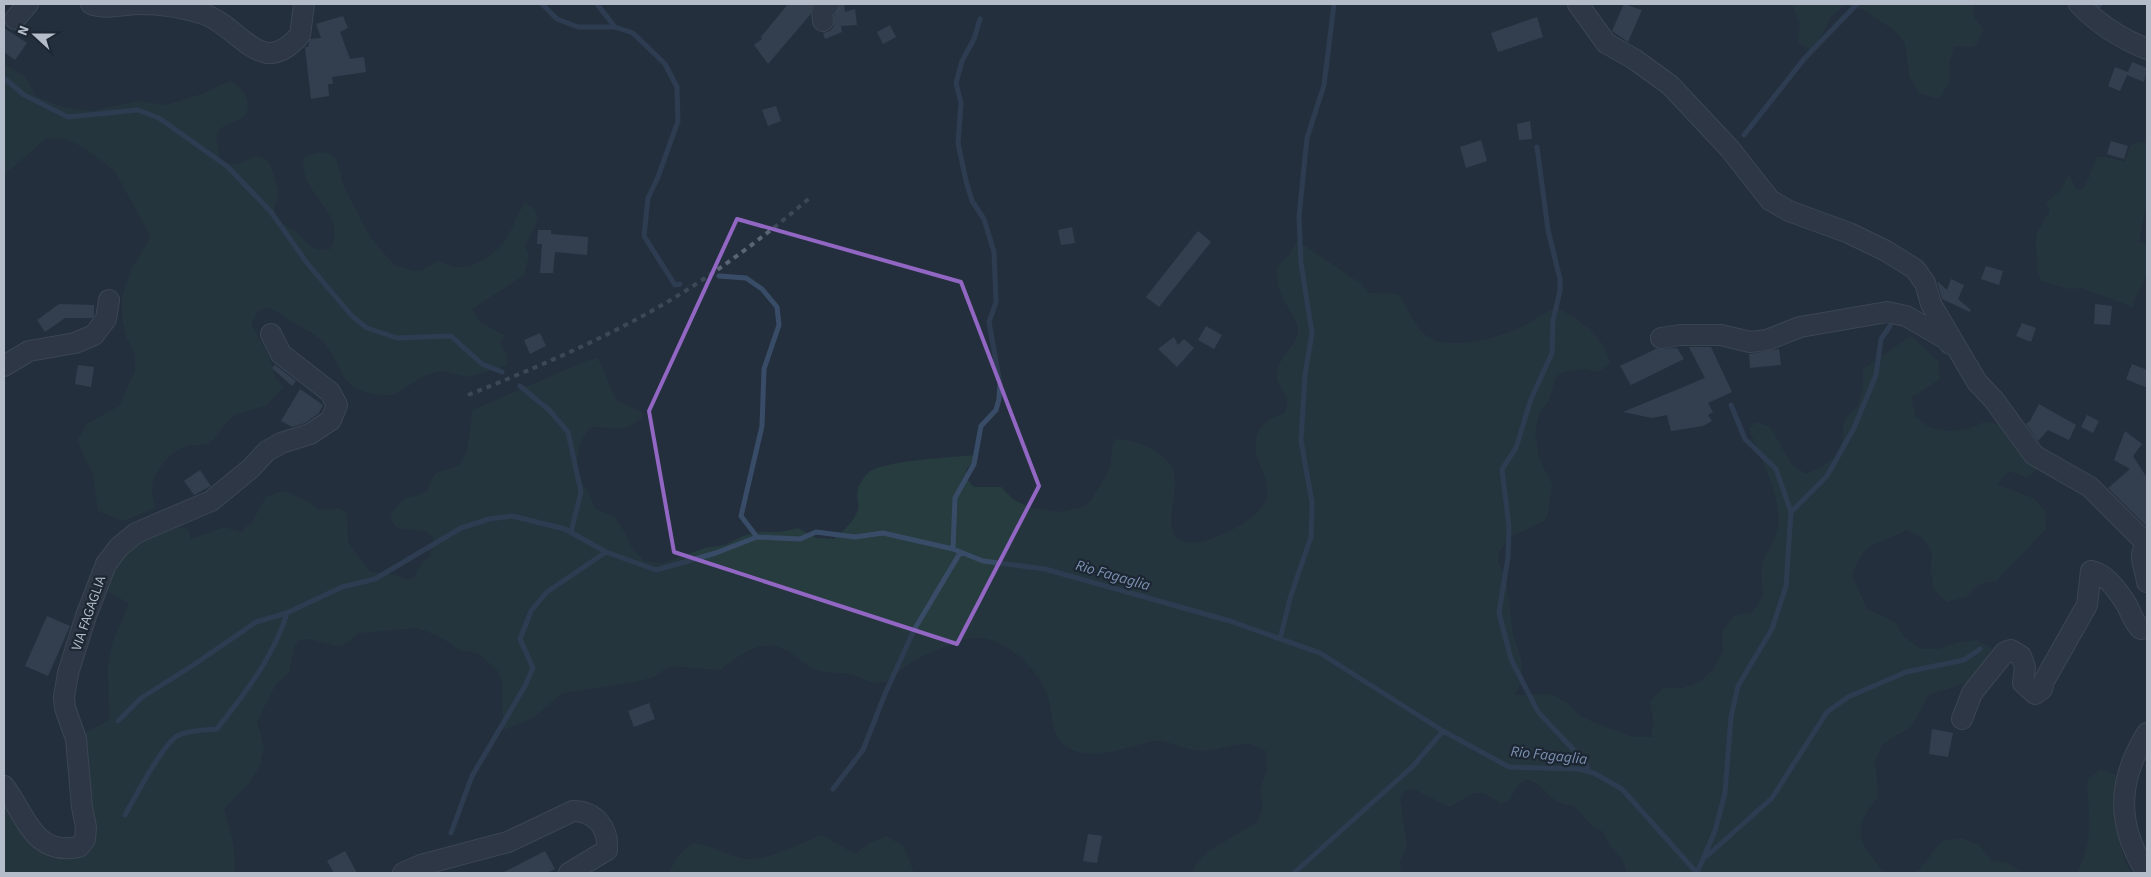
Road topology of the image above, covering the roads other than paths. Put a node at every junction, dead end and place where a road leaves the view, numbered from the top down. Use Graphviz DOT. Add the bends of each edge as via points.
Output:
graph roads {
  1 [pos="28,4"];
  2 [pos="91,4"];
  3 [pos="304,4"];
  4 [pos="1578,4"];
  5 [pos="2079,4"];
  6 [pos="15,19"];
  7 [pos="2147,49"];
  8 [pos="109,300"];
  9 [pos="271,334"];
  10 [pos="1661,338"];
  11 [pos="1966,363"];
  12 [pos="4,366"];
  13 [pos="2147,545"];
  14 [pos="2147,582"];
  15 [pos="2147,628"];
  16 [pos="1962,719"];
  17 [pos="2147,733"];
  18 [pos="4,786"];
  19 [pos="403,873"];
  20 [pos="569,873"];
  21 [pos="2147,873"];
  1 -- 6 [label="street"];
  2 -- 3 [label="street" via="142,4 196,12 216,20 257,52 267,54 280,52 300,35"];
  4 -- 11 [label="street" via="1606,43 1670,85 1730,149 1770,200 1789,211 1849,233 1915,269 1925,283 1931,304"];
  5 -- 7 [label="street" via="2090,16 2129,42"];
  8 -- 12 [label="street" via="106,319 94,335 75,343 29,351"];
  9 -- 18 [label="street, VIA FAGAGLIA" via="281,354 330,392 337,405 331,420 310,434 267,451 211,501 136,533 106,564 68,673 64,697 76,739 85,839 79,847 66,850 45,842 28,826"];
  10 -- 11 [label="street" via="1721,335 1750,342 1767,340 1800,327 1887,312 1906,316 1946,339"];
  11 -- 13 [label="street" via="2034,455 2090,487"];
  13 -- 14 [label="street" via="2140,554"];
  15 -- 16 [label="street" via="2141,629 2136,625 2126,602 2102,575 2091,570 2087,605 2042,689 2034,694 2024,682 2025,667 2021,656 2011,650 2005,652 1972,693"];
  17 -- 21 [label="street" via="2129,768 2124,822 2137,858"];
  19 -- 20 [label="street" via="421,865 508,842 574,811 582,811 594,816 604,828 607,850"];
}
